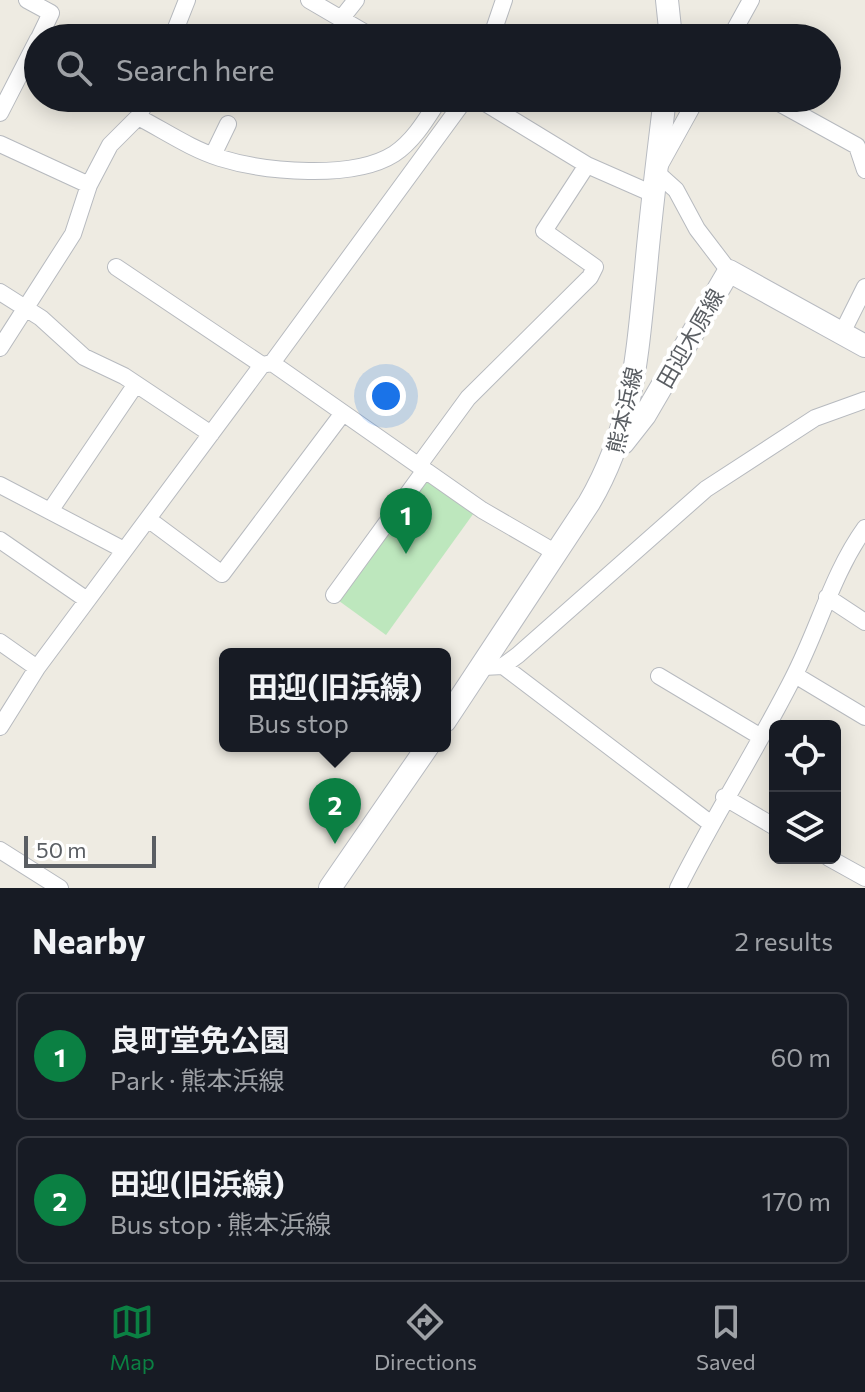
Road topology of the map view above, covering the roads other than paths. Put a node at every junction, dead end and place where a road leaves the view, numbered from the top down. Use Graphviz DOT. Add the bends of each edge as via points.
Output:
graph roads {
  1 [pos="27,0"];
  2 [pos="187,0"];
  3 [pos="309,0"];
  4 [pos="356,0"];
  5 [pos="504,0"];
  6 [pos="667,0"];
  7 [pos="751,0"];
  8 [pos="341,19"];
  9 [pos="46,24"];
  10 [pos="178,24"];
  11 [pos="350,24"];
  12 [pos="496,24"];
  13 [pos="670,24"];
  14 [pos="738,24"];
  15 [pos="24,66"];
  16 [pos="141,112"];
  17 [pos="430,112"];
  18 [pos="456,112"];
  19 [pos="500,112"];
  20 [pos="663,112"];
  21 [pos="690,112"];
  22 [pos="795,112"];
  23 [pos="0,113"];
  24 [pos="138,117"];
  25 [pos="228,124"];
  26 [pos="0,144"];
  27 [pos="213,155"];
  28 [pos="587,165"];
  29 [pos="865,170"];
  30 [pos="654,183"];
  31 [pos="89,185"];
  32 [pos="116,267"];
  33 [pos="729,271"];
  34 [pos="865,287"];
  35 [pos="0,292"];
  36 [pos="27,307"];
  37 [pos="843,331"];
  38 [pos="865,346"];
  39 [pos="0,348"];
  40 [pos="267,364"];
  41 [pos="136,384"];
  42 [pos="865,400"];
  43 [pos="343,413"];
  44 [pos="211,434"];
  45 [pos="615,453"];
  46 [pos="422,468"];
  47 [pos="0,485"];
  48 [pos="50,511"];
  49 [pos="148,519"];
  50 [pos="864,531"];
  51 [pos="0,540"];
  52 [pos="124,550"];
  53 [pos="558,554"];
  54 [pos="334,595"];
  55 [pos="827,597"];
  56 [pos="87,600"];
  57 [pos="865,622"];
  58 [pos="0,642"];
  59 [pos="493,666"];
  60 [pos="37,668"];
  61 [pos="795,675"];
  62 [pos="659,676"];
  63 [pos="451,714"];
  64 [pos="865,717"];
  65 [pos="0,727"];
  66 [pos="761,737"];
  67 [pos="424,752"];
  68 [pos="724,797"];
  69 [pos="710,823"];
  70 [pos="769,823"];
  71 [pos="0,850"];
  72 [pos="840,864"];
  73 [pos="865,878"];
  74 [pos="60,888"];
  75 [pos="330,888"];
  76 [pos="678,888"];
  1 -- 9 [label="street" via="51,13"];
  2 -- 10 [label="street"];
  3 -- 8 [label="street"];
  4 -- 8 [label="street"];
  5 -- 12 [label="street"];
  6 -- 13 [label="main road"];
  7 -- 14 [label="street"];
  8 -- 11 [label="street"];
  15 -- 23 [label="street"];
  16 -- 24 [label="street"];
  17 -- 27 [label="street" via="409,142 375,164 306,169"];
  18 -- 40 [label="street"];
  19 -- 28 [label="street"];
  20 -- 30 [label="main road, 熊本浜線"];
  21 -- 30 [label="street"];
  22 -- 29 [label="street" via="857,146"];
  24 -- 27 [label="street"];
  24 -- 31 [label="street" via="110,145"];
  25 -- 27 [label="street"];
  26 -- 31 [label="street"];
  28 -- 30 [label="street"];
  28 -- 46 [label="street" via="544,231 595,267 590,277 468,398"];
  30 -- 33 [label="street" via="676,190"];
  30 -- 45 [label="main road, 熊本浜線" via="636,361"];
  31 -- 36 [label="street" via="73,234"];
  32 -- 40 [label="street"];
  33 -- 37 [label="main road, 田迎木原線"];
  33 -- 45 [label="main road, 田迎木原線" via="645,415"];
  34 -- 37 [label="street"];
  35 -- 36 [label="street"];
  36 -- 39 [label="street"];
  36 -- 41 [label="street" via="84,357"];
  37 -- 38 [label="main road, 田迎木原線"];
  40 -- 43 [label="street"];
  40 -- 44 [label="street"];
  41 -- 44 [label="street"];
  41 -- 48 [label="street"];
  42 -- 59 [label="street" via="815,418 706,489 613,574"];
  43 -- 46 [label="street"];
  43 -- 49 [label="street" via="222,574"];
  44 -- 49 [label="street"];
  45 -- 53 [label="main road, 熊本浜線"];
  46 -- 53 [label="street"];
  46 -- 54 [label="street"];
  47 -- 48 [label="street"];
  48 -- 52 [label="street"];
  49 -- 52 [label="street"];
  50 -- 55 [label="street"];
  51 -- 56 [label="street"];
  52 -- 56 [label="street"];
  53 -- 59 [label="main road, 熊本浜線"];
  55 -- 57 [label="street"];
  55 -- 61 [label="street"];
  56 -- 60 [label="street"];
  58 -- 60 [label="street"];
  59 -- 63 [label="main road, 熊本浜線"];
  59 -- 69 [label="street"];
  60 -- 65 [label="street"];
  61 -- 64 [label="street"];
  61 -- 66 [label="street"];
  62 -- 66 [label="street"];
  66 -- 68 [label="street"];
  67 -- 75 [label="main road"];
  68 -- 69 [label="street"];
  68 -- 70 [label="street"];
  69 -- 76 [label="street"];
  71 -- 74 [label="street"];
  72 -- 73 [label="street"];
}
